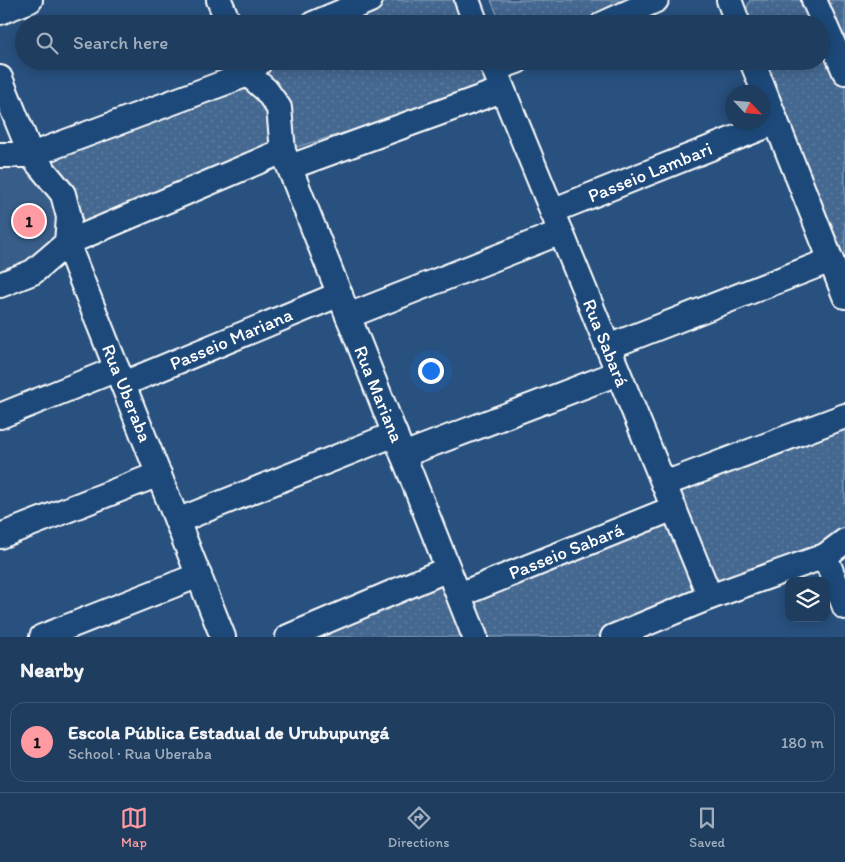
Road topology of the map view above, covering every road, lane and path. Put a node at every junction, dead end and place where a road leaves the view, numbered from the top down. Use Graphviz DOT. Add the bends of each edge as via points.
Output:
graph roads {
  1 [pos="30,0"];
  2 [pos="219,0"];
  3 [pos="370,0"];
  4 [pos="467,0"];
  5 [pos="656,0"];
  6 [pos="729,0"];
  7 [pos="814,0"];
  8 [pos="0,12"];
  9 [pos="225,15"];
  10 [pos="334,15"];
  11 [pos="473,15"];
  12 [pos="623,15"];
  13 [pos="735,15"];
  14 [pos="820,15"];
  15 [pos="830,37"];
  16 [pos="241,70"];
  17 [pos="254,70"];
  18 [pos="756,70"];
  19 [pos="845,72"];
  20 [pos="496,73"];
  21 [pos="0,78"];
  22 [pos="776,122"];
  23 [pos="0,155"];
  24 [pos="31,155"];
  25 [pos="286,159"];
  26 [pos="556,222"];
  27 [pos="67,243"];
  28 [pos="831,260"];
  29 [pos="0,284"];
  30 [pos="340,294"];
  31 [pos="845,296"];
  32 [pos="348,316"];
  33 [pos="608,347"];
  34 [pos="618,373"];
  35 [pos="120,376"];
  36 [pos="0,416"];
  37 [pos="845,416"];
  38 [pos="399,445"];
  39 [pos="158,474"];
  40 [pos="664,484"];
  41 [pos="674,508"];
  42 [pos="178,521"];
  43 [pos="0,536"];
  44 [pos="845,541"];
  45 [pos="825,556"];
  46 [pos="448,569"];
  47 [pos="199,575"];
  48 [pos="458,595"];
  49 [pos="710,597"];
  50 [pos="845,607"];
  51 [pos="42,637"];
  52 [pos="223,637"];
  53 [pos="288,637"];
  54 [pos="475,637"];
  55 [pos="612,637"];
  1 -- 8 [label="street"];
  2 -- 9 [label="street"];
  3 -- 10 [label="street"];
  4 -- 11 [label="street"];
  5 -- 12 [label="street"];
  6 -- 13 [label="street"];
  7 -- 14 [label="street"];
  15 -- 19 [label="street"];
  16 -- 24 [label="street"];
  17 -- 25 [label="street, Rua Mariana" via="279,108"];
  18 -- 22 [label="street"];
  20 -- 25 [label="street"];
  20 -- 26 [label="street, Rua Sabará"];
  21 -- 24 [label="street, Rua Uberaba"];
  22 -- 26 [label="street, Passeio Lambari"];
  22 -- 28 [label="street"];
  23 -- 24 [label="street"];
  24 -- 27 [label="street, Rua Uberaba" via="63,194 68,216"];
  25 -- 27 [label="street"];
  25 -- 30 [label="street, Rua Mariana"];
  26 -- 32 [label="street"];
  26 -- 33 [label="street, Rua Sabará"];
  27 -- 29 [label="street" via="33,272"];
  27 -- 35 [label="street, Rua Uberaba"];
  28 -- 31 [label="street"];
  28 -- 33 [label="street"];
  30 -- 32 [label="street, Rua Mariana"];
  30 -- 35 [label="street, Passeio Mariana"];
  32 -- 38 [label="street, Rua Mariana"];
  33 -- 34 [label="street, Rua Sabará"];
  34 -- 38 [label="street"];
  34 -- 40 [label="street, Rua Sabará"];
  35 -- 36 [label="street, Passeio Mariana"];
  35 -- 39 [label="street, Rua Uberaba"];
  37 -- 40 [label="street"];
  38 -- 42 [label="street"];
  38 -- 46 [label="street, Rua Mariana"];
  39 -- 42 [label="street, Rua Uberaba"];
  39 -- 43 [label="street"];
  40 -- 41 [label="street, Rua Sabará"];
  41 -- 48 [label="street, Passeio Sabará"];
  41 -- 49 [label="street, Rua Sabará"];
  42 -- 47 [label="street, Rua Uberaba"];
  44 -- 45 [label="street"];
  45 -- 49 [label="street"];
  45 -- 50 [label="street"];
  46 -- 48 [label="street, Rua Mariana"];
  46 -- 53 [label="street"];
  47 -- 51 [label="street"];
  47 -- 52 [label="street, Rua Uberaba"];
  48 -- 54 [label="street, Rua Mariana"];
  49 -- 55 [label="street"];
}
